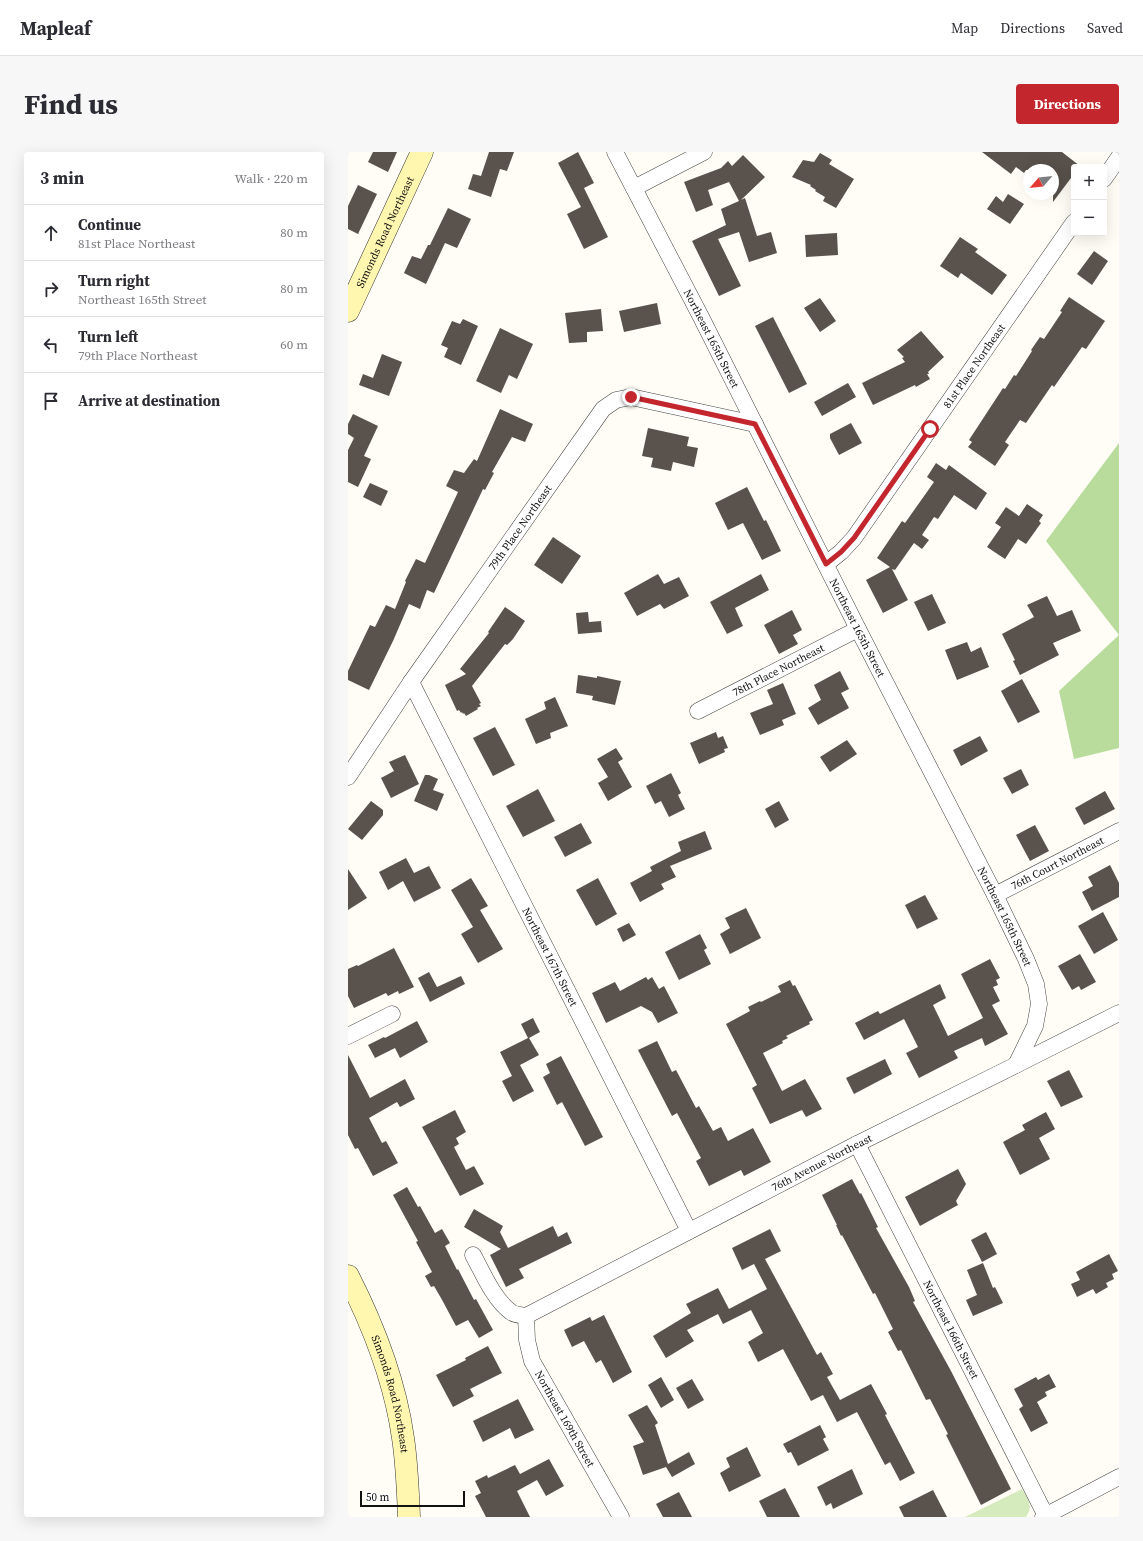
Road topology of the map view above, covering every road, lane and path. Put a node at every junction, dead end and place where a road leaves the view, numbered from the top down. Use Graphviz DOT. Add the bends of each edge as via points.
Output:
graph roads {
  1 [pos="422,152"];
  2 [pos="615,152"];
  3 [pos="704,152"];
  4 [pos="1119,157"];
  5 [pos="1107,175"];
  6 [pos="634,188"];
  7 [pos="1071,226"];
  8 [pos="348,312"];
  9 [pos="755,424"];
  10 [pos="826,564"];
  11 [pos="858,629"];
  12 [pos="412,682"];
  13 [pos="698,711"];
  14 [pos="348,778"];
  15 [pos="1119,831"];
  16 [pos="995,896"];
  17 [pos="1119,1013"];
  18 [pos="392,1014"];
  19 [pos="348,1036"];
  20 [pos="1016,1065"];
  21 [pos="856,1144"];
  22 [pos="689,1231"];
  23 [pos="473,1255"];
  24 [pos="348,1276"];
  25 [pos="526,1316"];
  26 [pos="1119,1477"];
  27 [pos="1045,1516"];
  28 [pos="410,1517"];
  29 [pos="621,1517"];
  1 -- 8 [label="main road, Simonds Road Northeast"];
  2 -- 6 [label="street, Northeast 165th Street"];
  3 -- 6 [label="street"];
  4 -- 5 [label="street"];
  6 -- 9 [label="street, Northeast 165th Street"];
  7 -- 10 [label="street, 81st Place Northeast" via="854,538"];
  9 -- 10 [label="street, Northeast 165th Street"];
  9 -- 12 [label="street, 79th Place Northeast" via="631,397 616,400 604,409"];
  10 -- 11 [label="street, Northeast 165th Street"];
  11 -- 13 [label="street, 78th Place Northeast"];
  11 -- 16 [label="street, Northeast 165th Street"];
  12 -- 14 [label="street, 79th Place Northeast"];
  12 -- 22 [label="street, Northeast 167th Street"];
  15 -- 16 [label="street, 76th Court Northeast"];
  16 -- 20 [label="street, Northeast 165th Street" via="1034,978 1039,1004 1035,1026"];
  17 -- 20 [label="street, 76th Avenue Northeast"];
  18 -- 19 [label="street"];
  20 -- 21 [label="street, 76th Avenue Northeast"];
  21 -- 22 [label="street, 76th Avenue Northeast"];
  21 -- 27 [label="street, Northeast 166th Street"];
  22 -- 25 [label="street, 76th Avenue Northeast"];
  23 -- 25 [label="street" via="502,1304 512,1313"];
  24 -- 28 [label="main road, Simonds Road Northeast" via="370,1322 392,1382 403,1436"];
  25 -- 29 [label="street, Northeast 169th Street" via="527,1340 532,1361"];
  26 -- 27 [label="street"];
}
